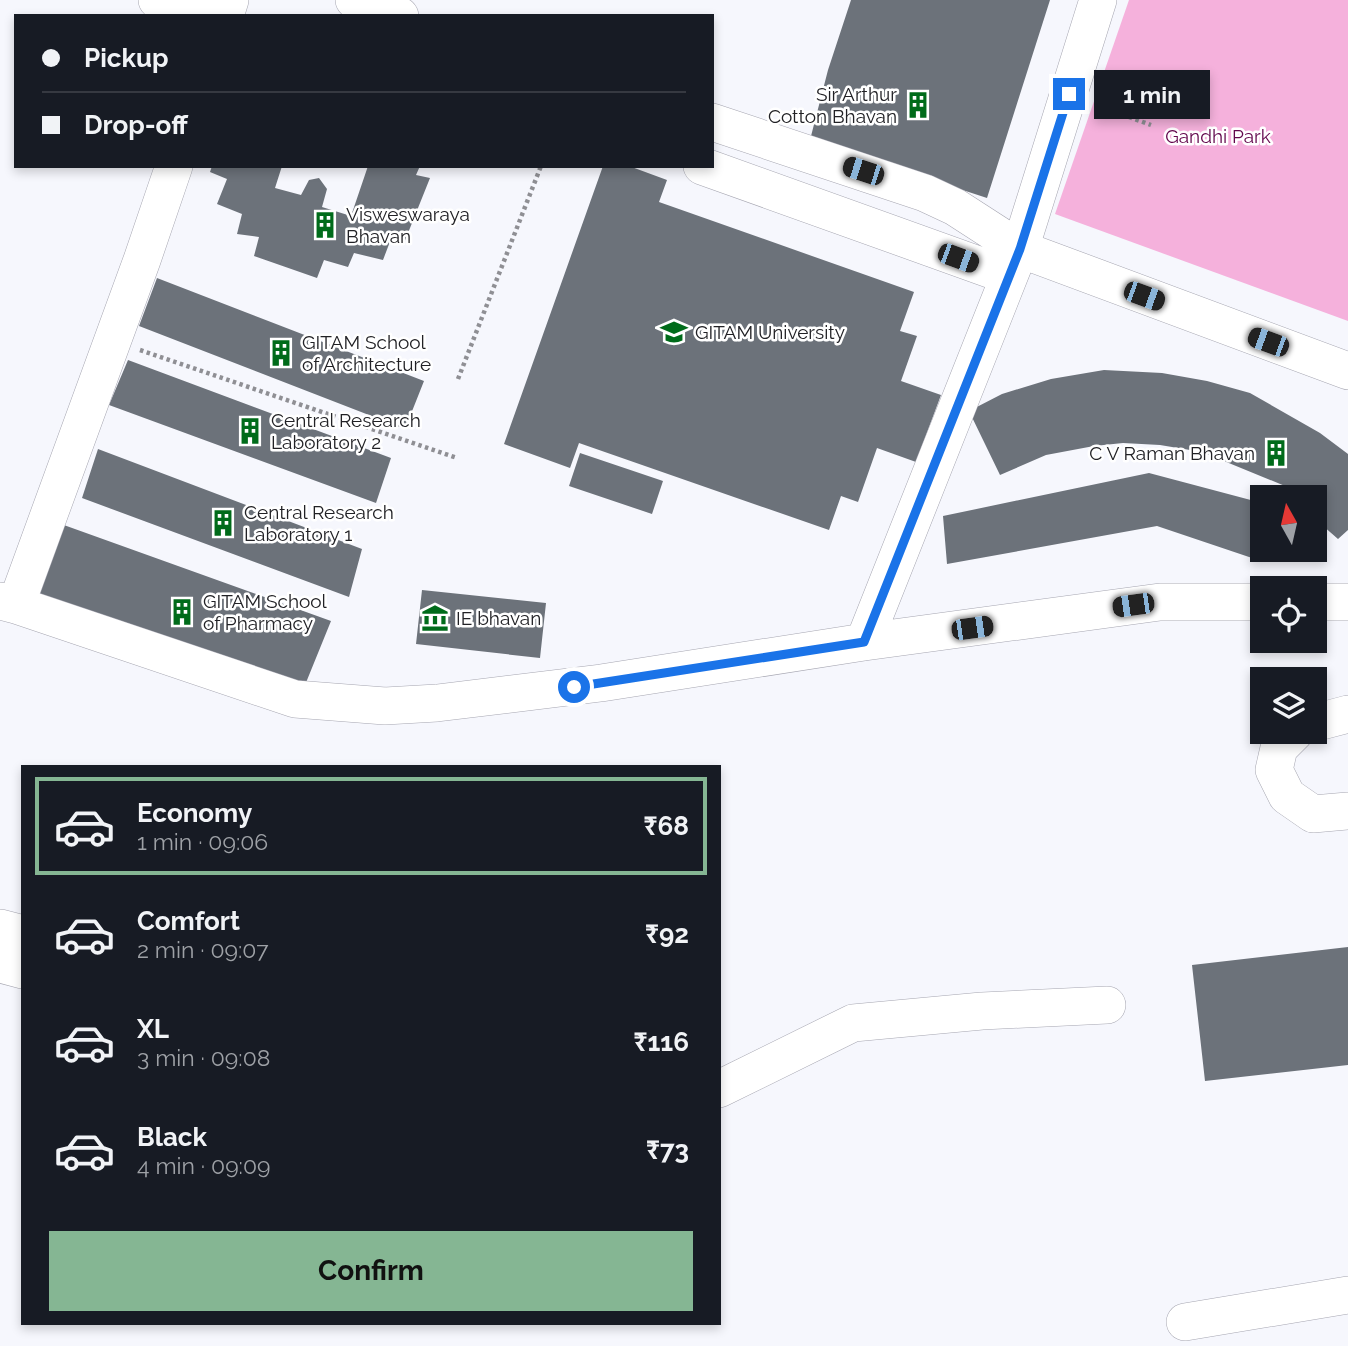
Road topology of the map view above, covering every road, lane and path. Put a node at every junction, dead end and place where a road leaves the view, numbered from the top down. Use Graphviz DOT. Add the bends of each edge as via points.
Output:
graph roads {
  1 [pos="157,0"];
  2 [pos="354,0"];
  3 [pos="1098,0"];
  4 [pos="196,14"];
  5 [pos="394,14"];
  6 [pos="1069,94"];
  7 [pos="714,123"];
  8 [pos="1151,125"];
  9 [pos="173,168"];
  10 [pos="540,168"];
  11 [pos="708,168"];
  12 [pos="1014,263"];
  13 [pos="112,341"];
  14 [pos="1348,372"];
  15 [pos="458,379"];
  16 [pos="457,458"];
  17 [pos="1250,602"];
  18 [pos="1327,602"];
  19 [pos="1348,602"];
  20 [pos="8,603"];
  21 [pos="864,642"];
  22 [pos="1348,714"];
  23 [pos="1327,720"];
  24 [pos="1283,744"];
  25 [pos="1348,811"];
  26 [pos="0,928"];
  27 [pos="21,933"];
  28 [pos="0,964"];
  29 [pos="21,969"];
  30 [pos="1107,1005"];
  31 [pos="721,1088"];
  32 [pos="1348,1295"];
  33 [pos="1185,1322"];
  1 -- 4 [label="street"];
  2 -- 5 [label="street"];
  3 -- 6 [label="street"];
  6 -- 8 [label="path"];
  6 -- 12 [label="street"];
  7 -- 12 [label="street" via="956,207"];
  9 -- 13 [label="street"];
  10 -- 15 [label="path"];
  11 -- 12 [label="street"];
  12 -- 14 [label="street"];
  12 -- 21 [label="street"];
  13 -- 16 [label="path"];
  13 -- 20 [label="street"];
  17 -- 21 [label="street" via="1160,602"];
  18 -- 19 [label="street"];
  20 -- 21 [label="street" via="295,699 385,706 601,683"];
  22 -- 23 [label="street"];
  24 -- 25 [label="street" via="1274,770 1287,796 1313,814"];
  26 -- 27 [label="street"];
  28 -- 29 [label="street"];
  30 -- 31 [label="street" via="853,1023"];
  32 -- 33 [label="street"];
}
